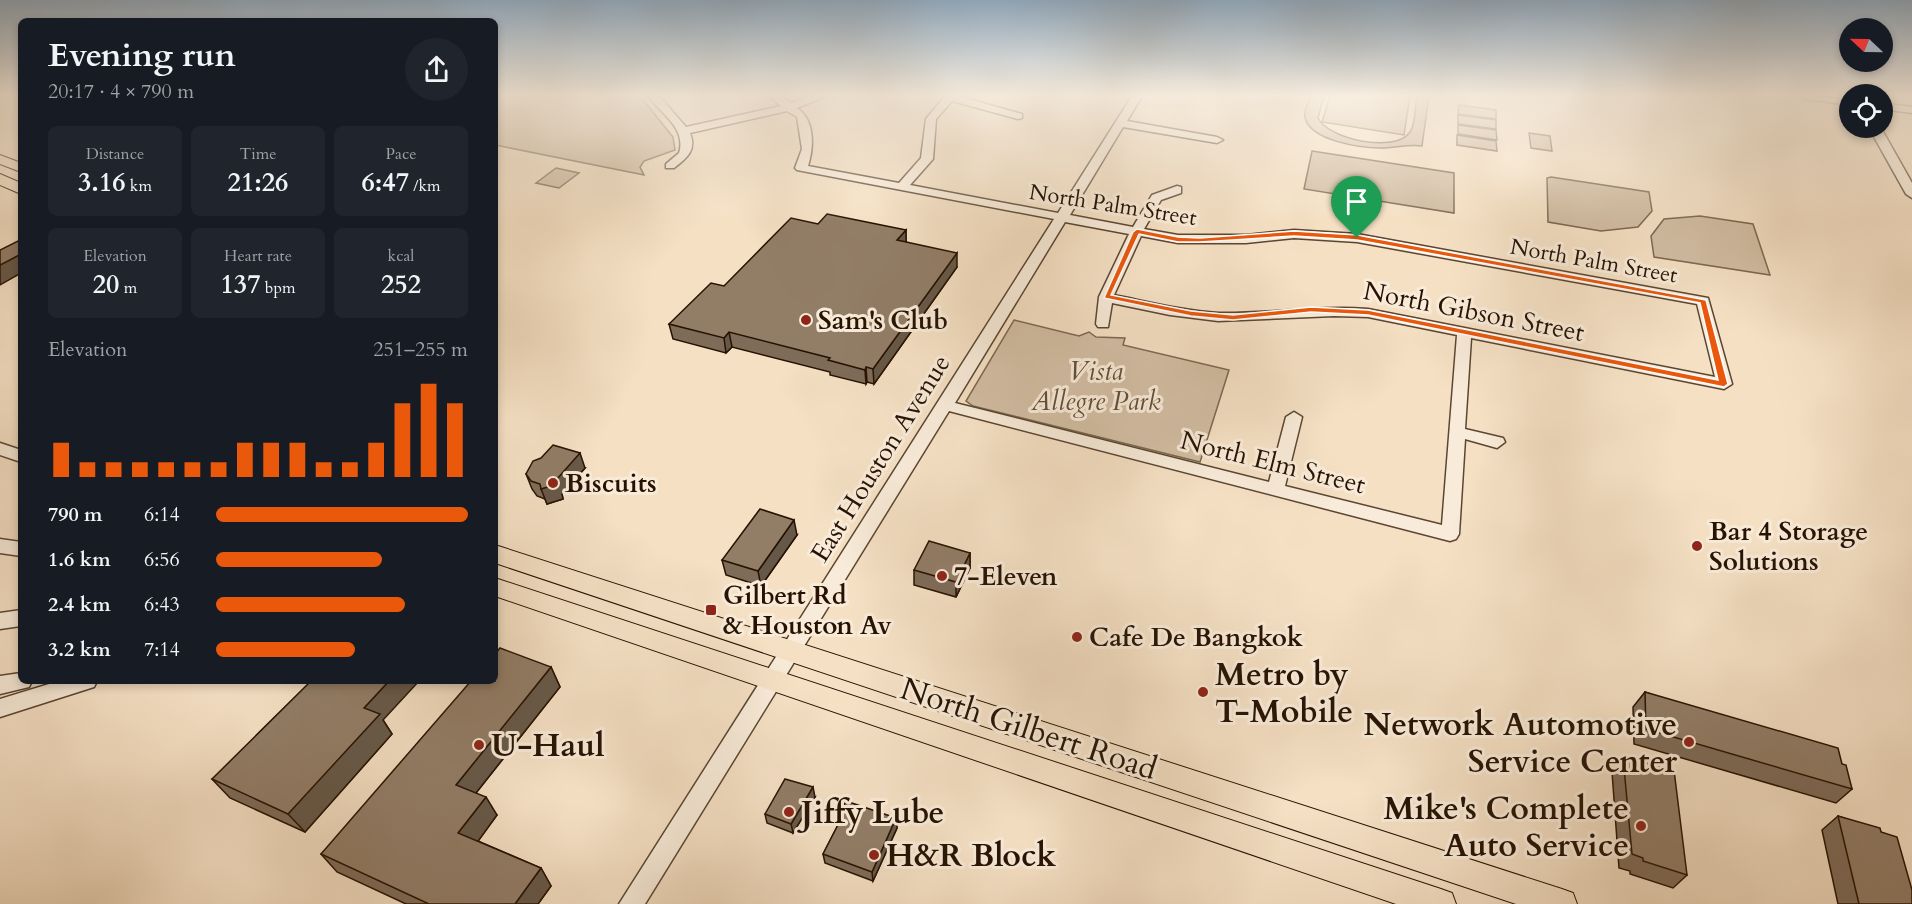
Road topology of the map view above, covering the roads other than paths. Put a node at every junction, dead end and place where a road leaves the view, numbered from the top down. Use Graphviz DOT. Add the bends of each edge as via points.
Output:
graph roads {
  1 [pos="686,138"];
  2 [pos="806,138"];
  3 [pos="930,138"];
  4 [pos="1111,138"];
  5 [pos="1207,138"];
  6 [pos="1881,138"];
  7 [pos="1217,140"];
  8 [pos="0,159"];
  9 [pos="670,166"];
  10 [pos="18,167"];
  11 [pos="0,179"];
  12 [pos="18,187"];
  13 [pos="902,187"];
  14 [pos="1177,190"];
  15 [pos="1912,194"];
  16 [pos="1061,218"];
  17 [pos="1137,232"];
  18 [pos="1106,297"];
  19 [pos="1103,324"];
  20 [pos="1464,333"];
  21 [pos="1724,384"];
  22 [pos="944,405"];
  23 [pos="1294,417"];
  24 [pos="1457,432"];
  25 [pos="1497,442"];
  26 [pos="0,449"];
  27 [pos="18,455"];
  28 [pos="1276,488"];
  29 [pos="0,546"];
  30 [pos="18,549"];
  31 [pos="498,555"];
  32 [pos="498,588"];
  33 [pos="18,618"];
  34 [pos="0,621"];
  35 [pos="783,665"];
  36 [pos="18,682"];
  37 [pos="77,684"];
  38 [pos="0,685"];
  39 [pos="0,708"];
  40 [pos="1381,846"];
  41 [pos="1378,883"];
  42 [pos="631,904"];
  43 [pos="1441,904"];
  44 [pos="1562,904"];
  1 -- 9 [label="street" via="685,153"];
  2 -- 13 [label="street, North Palm Street" via="808,149 801,168"];
  3 -- 13 [label="street" via="927,159"];
  4 -- 16 [label="street, East Houston Avenue"];
  5 -- 7 [label="street"];
  6 -- 15 [label="street"];
  8 -- 10 [label="main road"];
  11 -- 12 [label="main road"];
  13 -- 16 [label="street, North Palm Street"];
  14 -- 17 [label="street" via="1156,198"];
  16 -- 17 [label="street, North Palm Street"];
  16 -- 22 [label="street, East Houston Avenue"];
  17 -- 18 [label="street"];
  17 -- 21 [label="street, North Palm Street" via="1200,240 1294,234 1357,238 1703,302"];
  18 -- 19 [label="street"];
  18 -- 20 [label="street, North Gibson Street" via="1180,312 1233,317 1338,309"];
  20 -- 21 [label="street, North Gibson Street"];
  20 -- 24 [label="street"];
  22 -- 28 [label="street, North Elm Street"];
  22 -- 35 [label="street, East Houston Avenue"];
  23 -- 28 [label="street"];
  24 -- 25 [label="street"];
  24 -- 28 [label="street, North Elm Street" via="1450,534"];
  26 -- 27 [label="street"];
  29 -- 30 [label="street"];
  31 -- 35 [label="main road, North Gilbert Road"];
  32 -- 35 [label="main road, North Gilbert Road"];
  33 -- 34 [label="street"];
  35 -- 40 [label="main road, North Gilbert Road"];
  35 -- 41 [label="main road, North Gilbert Road"];
  35 -- 42 [label="street, East Houston Avenue"];
  36 -- 38 [label="street"];
  37 -- 39 [label="street"];
  40 -- 41 [label="main road"];
  40 -- 44 [label="main road, North Gilbert Road"];
  41 -- 43 [label="main road, North Gilbert Road"];
}
